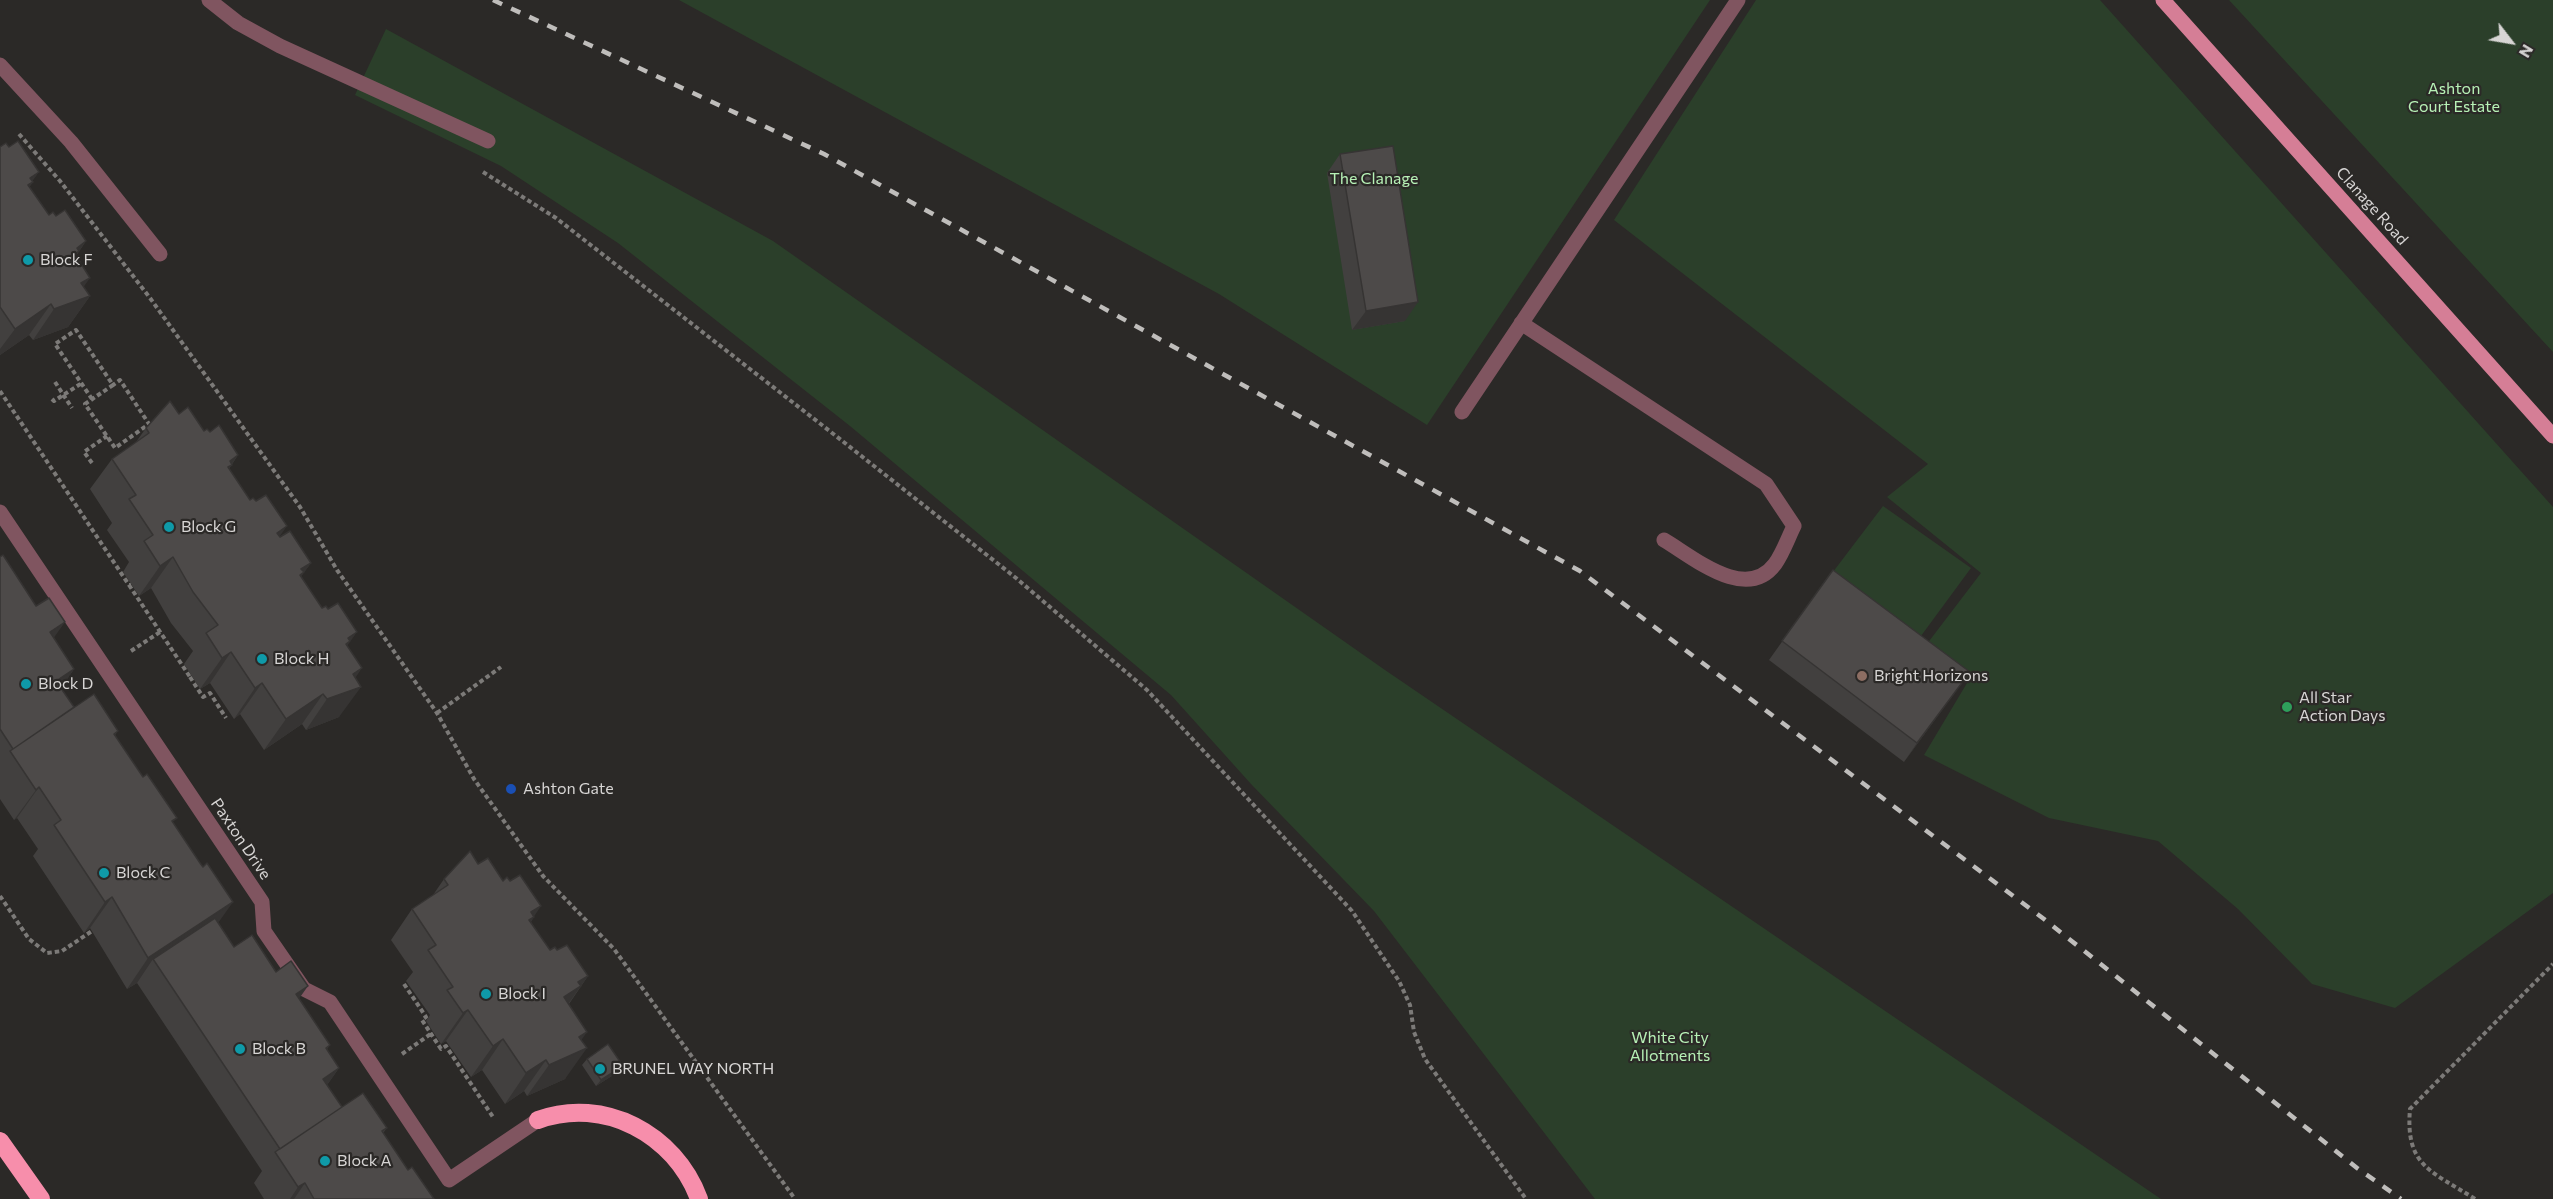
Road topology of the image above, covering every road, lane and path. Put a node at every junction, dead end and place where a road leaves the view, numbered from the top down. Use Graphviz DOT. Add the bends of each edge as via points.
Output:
graph roads {
  1 [pos="209,0"];
  2 [pos="1738,0"];
  3 [pos="2163,0"];
  4 [pos="0,65"];
  5 [pos="17,132"];
  6 [pos="488,141"];
  7 [pos="474,166"];
  8 [pos="160,254"];
  9 [pos="1521,323"];
  10 [pos="55,382"];
  11 [pos="82,383"];
  12 [pos="113,385"];
  13 [pos="0,391"];
  14 [pos="64,395"];
  15 [pos="52,399"];
  16 [pos="92,399"];
  17 [pos="72,408"];
  18 [pos="1462,412"];
  19 [pos="107,436"];
  20 [pos="2553,436"];
  21 [pos="92,463"];
  22 [pos="0,512"];
  23 [pos="1664,540"];
  24 [pos="160,632"];
  25 [pos="121,658"];
  26 [pos="501,667"];
  27 [pos="437,713"];
  28 [pos="226,718"];
  29 [pos="0,896"];
  30 [pos="92,931"];
  31 [pos="2553,964"];
  32 [pos="404,984"];
  33 [pos="432,1033"];
  34 [pos="400,1055"];
  35 [pos="538,1120"];
  36 [pos="497,1122"];
  37 [pos="0,1141"];
  38 [pos="41,1199"];
  39 [pos="699,1199"];
  40 [pos="795,1199"];
  41 [pos="1526,1199"];
  42 [pos="2475,1199"];
  1 -- 6 [label="street" via="238,23 280,46"];
  2 -- 9 [label="street"];
  3 -- 20 [label="main road, Clanage Road"];
  4 -- 8 [label="street" via="71,142"];
  5 -- 27 [label="path" via="60,182 208,376"];
  7 -- 41 [label="path" via="555,218 827,428 1016,578 1147,690 1352,910 1399,981 1425,1059"];
  9 -- 18 [label="street"];
  9 -- 23 [label="street" via="1766,484 1794,526 1774,565 1753,580 1725,577"];
  10 -- 14 [label="path"];
  11 -- 12 [label="path" via="55,345 76,330"];
  11 -- 14 [label="path"];
  11 -- 16 [label="path"];
  12 -- 16 [label="path"];
  12 -- 19 [label="path" via="120,380 149,424 115,448"];
  13 -- 24 [label="path"];
  14 -- 15 [label="path"];
  14 -- 17 [label="path"];
  16 -- 19 [label="path" via="85,404"];
  19 -- 21 [label="path" via="84,452"];
  22 -- 35 [label="street, Paxton Drive" via="262,902 264,932 304,989 330,1002 449,1180"];
  24 -- 25 [label="path"];
  24 -- 28 [label="path" via="204,697 210,693"];
  26 -- 27 [label="path"];
  27 -- 40 [label="path" via="474,779 543,876 614,949"];
  29 -- 30 [label="path" via="28,939 47,953 62,951"];
  31 -- 42 [label="path" via="2410,1109 2408,1131 2418,1161"];
  32 -- 33 [label="path"];
  33 -- 34 [label="path"];
  33 -- 36 [label="path" via="441,1049 446,1046"];
  35 -- 39 [label="highway" via="557,1113 578,1112 625,1122 668,1148"];
  37 -- 38 [label="highway"];
}
